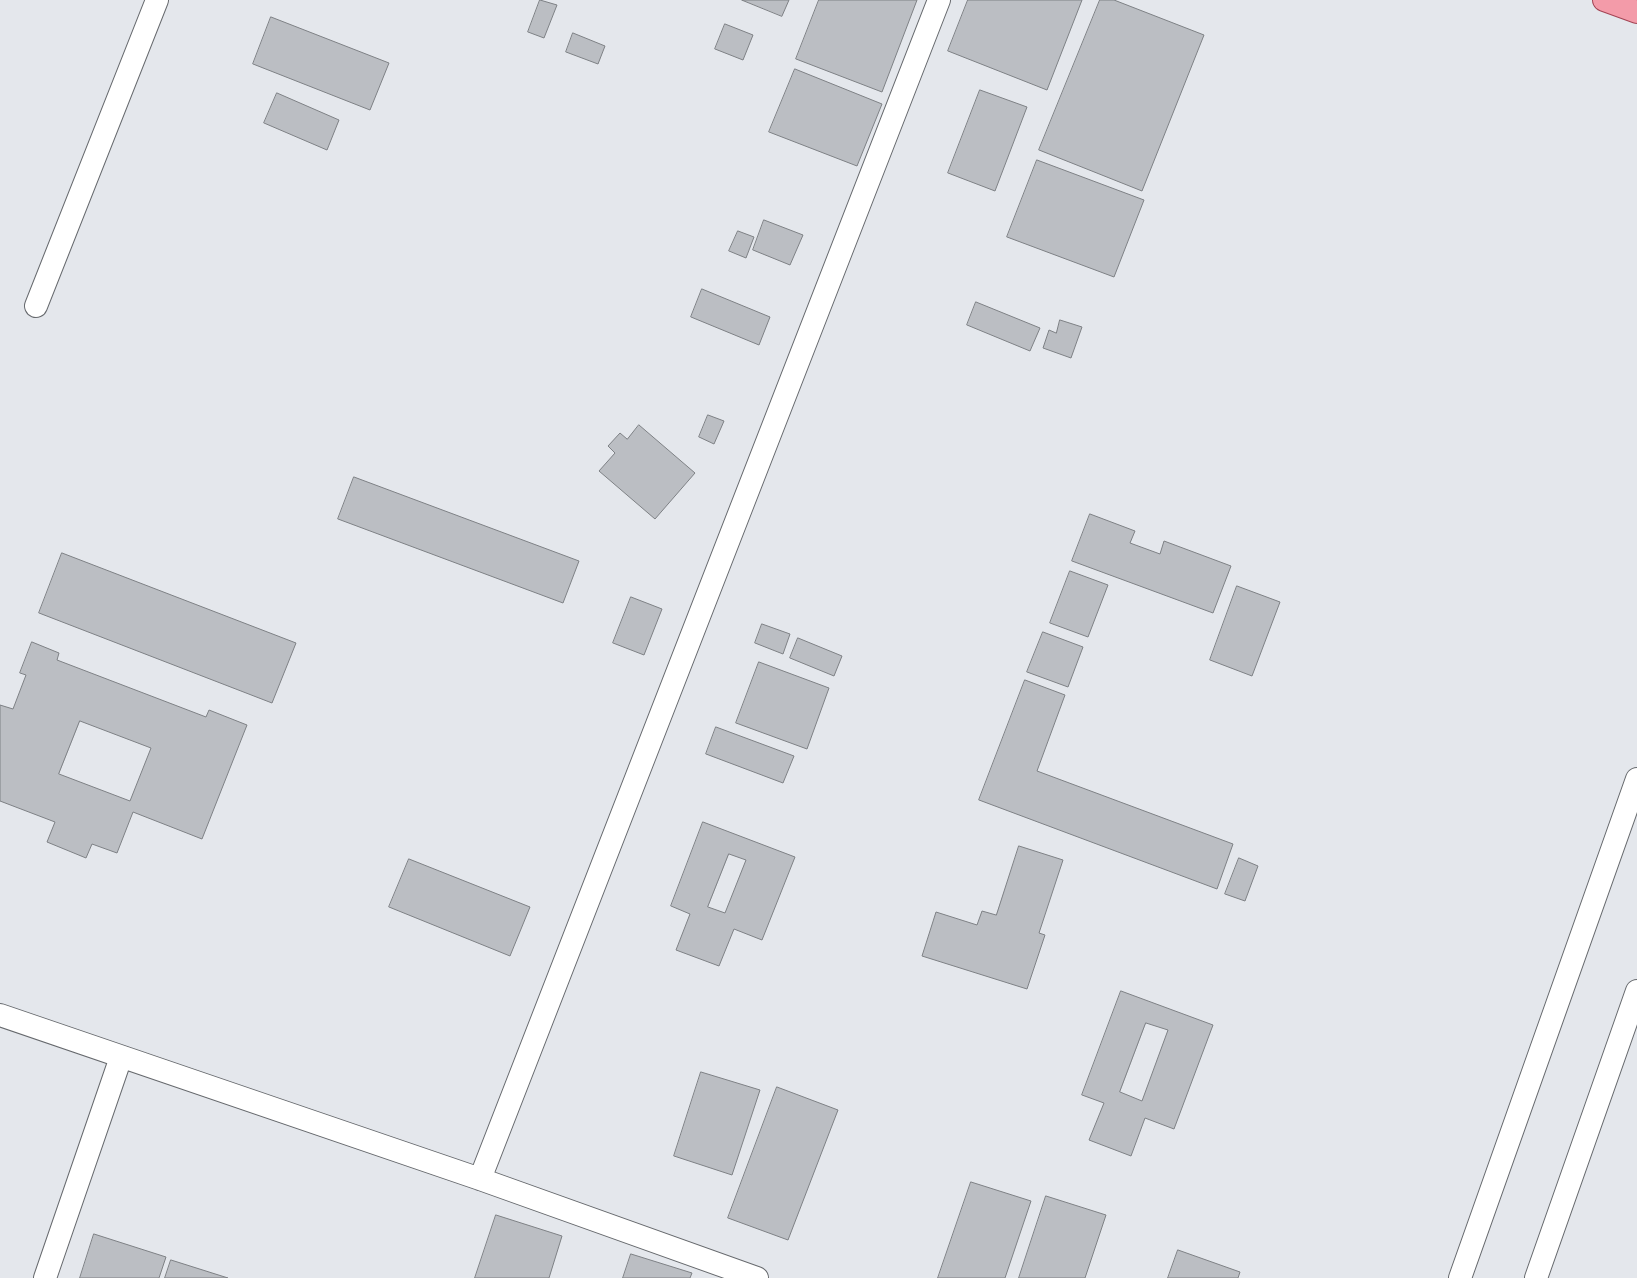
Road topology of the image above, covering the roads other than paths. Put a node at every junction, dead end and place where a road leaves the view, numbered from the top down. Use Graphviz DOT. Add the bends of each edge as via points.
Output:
graph roads {
  1 [pos="157,0"];
  2 [pos="939,0"];
  3 [pos="1604,0"];
  4 [pos="1637,12"];
  5 [pos="36,306"];
  6 [pos="1637,779"];
  7 [pos="1637,992"];
  8 [pos="0,1015"];
  9 [pos="121,1056"];
  10 [pos="480,1179"];
  11 [pos="45,1278"];
  12 [pos="757,1278"];
  13 [pos="1460,1278"];
  14 [pos="1536,1278"];
  1 -- 5 [label="street"];
  2 -- 10 [label="street"];
  3 -- 4 [label="main road"];
  6 -- 13 [label="street"];
  7 -- 14 [label="street"];
  8 -- 9 [label="street"];
  9 -- 10 [label="street"];
  9 -- 11 [label="street"];
  10 -- 12 [label="street"];
}
